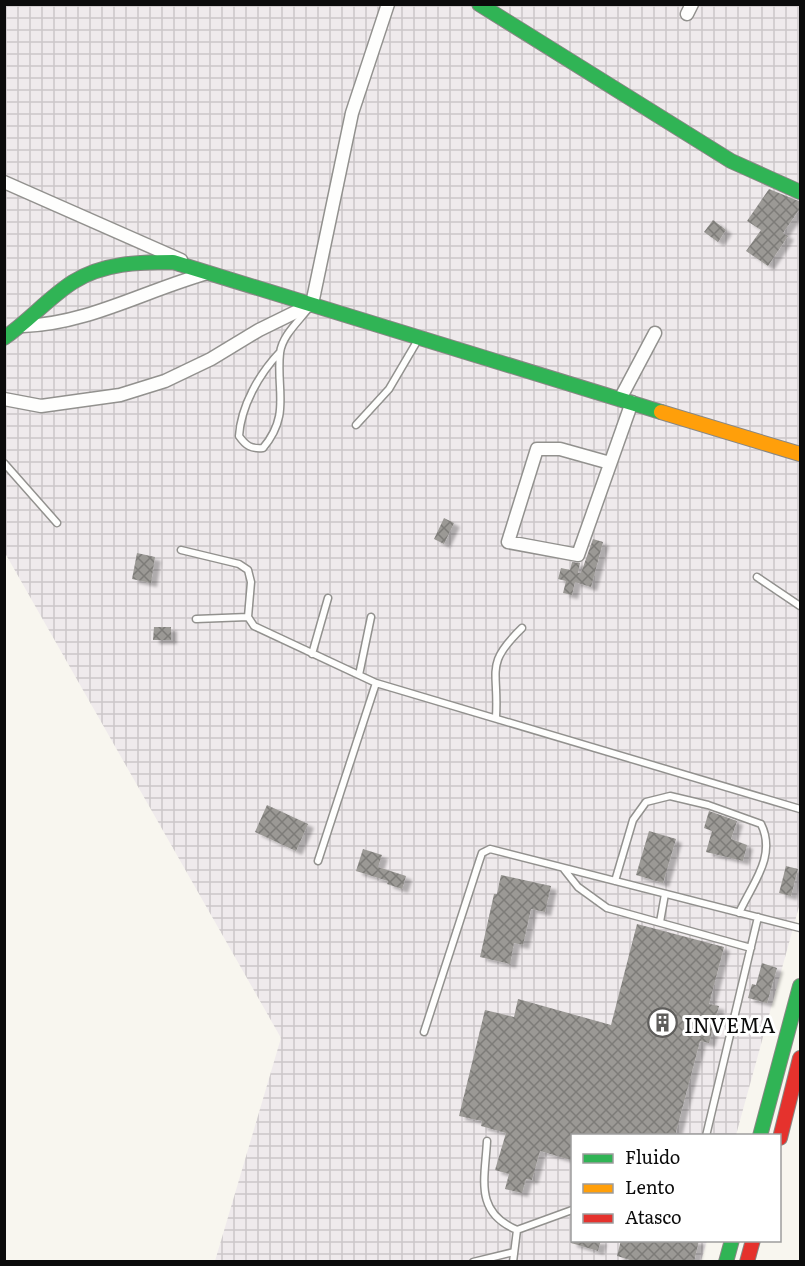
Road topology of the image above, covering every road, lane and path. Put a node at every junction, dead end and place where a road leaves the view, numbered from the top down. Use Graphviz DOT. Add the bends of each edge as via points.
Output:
graph roads {
  1 [pos="388,4"];
  2 [pos="479,4"];
  3 [pos="4,182"];
  4 [pos="801,192"];
  5 [pos="209,273"];
  6 [pos="312,304"];
  7 [pos="23,326"];
  8 [pos="655,333"];
  9 [pos="419,337"];
  10 [pos="4,338"];
  11 [pos="280,352"];
  12 [pos="4,399"];
  13 [pos="626,400"];
  14 [pos="356,425"];
  15 [pos="801,454"];
  16 [pos="4,463"];
  17 [pos="610,464"];
  18 [pos="57,523"];
  19 [pos="181,550"];
  20 [pos="757,577"];
  21 [pos="328,598"];
  22 [pos="801,606"];
  23 [pos="371,617"];
  24 [pos="248,618"];
  25 [pos="196,619"];
  26 [pos="522,628"];
  27 [pos="312,654"];
  28 [pos="359,675"];
  29 [pos="376,683"];
  30 [pos="496,717"];
  31 [pos="801,809"];
  32 [pos="318,861"];
  33 [pos="562,867"];
  34 [pos="615,881"];
  35 [pos="665,894"];
  36 [pos="739,913"];
  37 [pos="758,917"];
  38 [pos="660,922"];
  39 [pos="801,928"];
  40 [pos="751,948"];
  41 [pos="801,986"];
  42 [pos="424,1032"];
  43 [pos="801,1058"];
  44 [pos="706,1134"];
  45 [pos="761,1134"];
  46 [pos="781,1134"];
  47 [pos="486,1141"];
  48 [pos="571,1211"];
  49 [pos="517,1230"];
  50 [pos="731,1242"];
  51 [pos="752,1242"];
  52 [pos="514,1252"];
  53 [pos="473,1262"];
  54 [pos="513,1262"];
  55 [pos="726,1262"];
  56 [pos="747,1262"];
  1 -- 6 [label="street" via="352,113"];
  2 -- 4 [label="street" via="731,161"];
  3 -- 5 [label="street"];
  5 -- 6 [label="street"];
  5 -- 7 [label="street" via="99,312 51,325"];
  5 -- 7 [label="street" via="173,262 111,267 81,276 63,288"];
  6 -- 9 [label="street"];
  6 -- 11 [label="lane" via="287,335"];
  6 -- 12 [label="street" via="165,381 120,395 41,406"];
  7 -- 10 [label="street"];
  8 -- 13 [label="street"];
  9 -- 13 [label="street"];
  9 -- 14 [label="lane" via="388,389"];
  11 -- 11 [label="lane" via="280,417 270,440 262,448 253,449 239,436 240,422 263,373"];
  13 -- 15 [label="street"];
  13 -- 17 [label="street"];
  16 -- 18 [label="lane"];
  17 -- 17 [label="street" via="578,555 508,542 537,449 560,449"];
  19 -- 24 [label="lane" via="239,564 248,570"];
  20 -- 22 [label="lane"];
  21 -- 27 [label="lane"];
  23 -- 28 [label="lane"];
  24 -- 25 [label="lane"];
  24 -- 27 [label="lane" via="254,626"];
  26 -- 30 [label="lane" via="499,653 494,670"];
  27 -- 28 [label="lane"];
  28 -- 29 [label="lane"];
  29 -- 30 [label="lane"];
  29 -- 32 [label="lane"];
  30 -- 31 [label="lane"];
  33 -- 34 [label="lane"];
  33 -- 38 [label="lane" via="578,887 607,908"];
  33 -- 42 [label="lane" via="490,849 482,853"];
  34 -- 35 [label="lane"];
  34 -- 36 [label="lane" via="633,820 646,802 670,796 708,804 761,824 766,835 767,855"];
  35 -- 36 [label="lane"];
  35 -- 38 [label="lane"];
  36 -- 37 [label="lane"];
  37 -- 39 [label="lane"];
  37 -- 40 [label="lane"];
  38 -- 40 [label="lane"];
  40 -- 44 [label="lane"];
  41 -- 45 [label="street"];
  43 -- 46 [label="street"];
  47 -- 49 [label="lane" via="484,1197 501,1224"];
  48 -- 49 [label="lane"];
  49 -- 52 [label="lane"];
  50 -- 55 [label="street"];
  51 -- 56 [label="street"];
  52 -- 53 [label="lane"];
  52 -- 54 [label="lane"];
}
